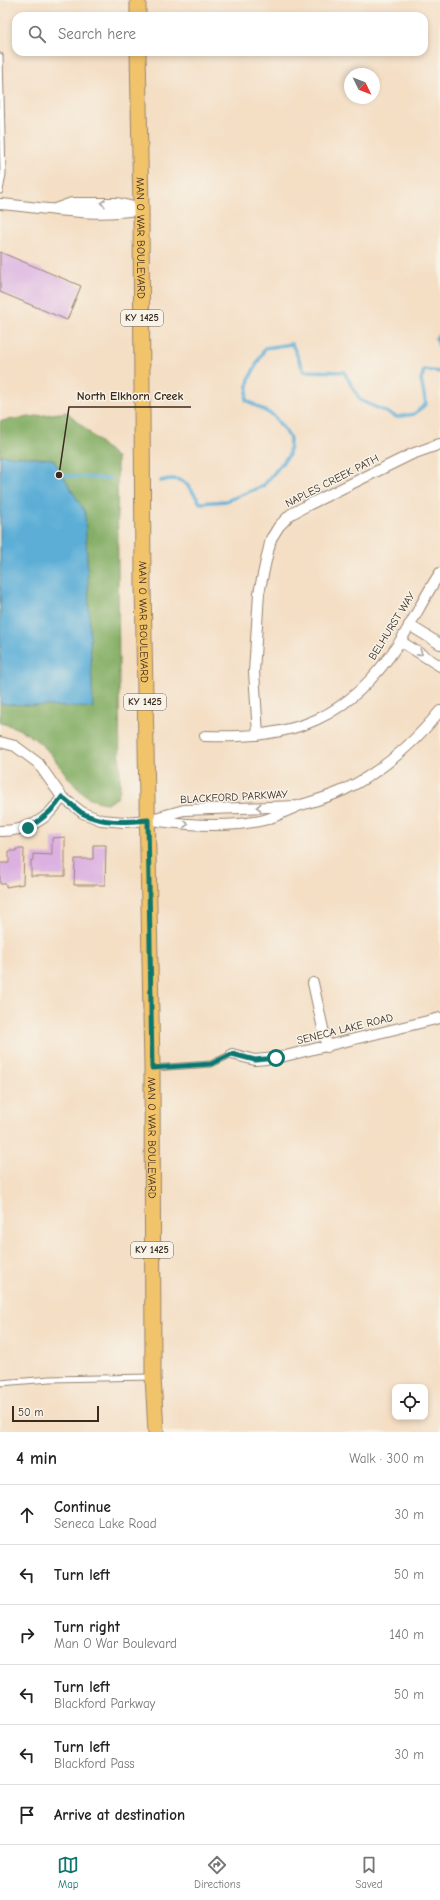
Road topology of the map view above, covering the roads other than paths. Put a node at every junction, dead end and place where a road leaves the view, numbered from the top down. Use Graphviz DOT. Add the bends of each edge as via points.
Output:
graph roads {
  1 [pos="138,0"];
  2 [pos="138,12"];
  3 [pos="0,56"];
  4 [pos="138,56"];
  5 [pos="1,146"];
  6 [pos="0,191"];
  7 [pos="0,204"];
  8 [pos="141,209"];
  9 [pos="440,444"];
  10 [pos="440,573"];
  11 [pos="409,625"];
  12 [pos="400,641"];
  13 [pos="440,644"];
  14 [pos="440,666"];
  15 [pos="440,711"];
  16 [pos="258,735"];
  17 [pos="205,736"];
  18 [pos="0,742"];
  19 [pos="62,797"];
  20 [pos="298,806"];
  21 [pos="148,820"];
  22 [pos="0,831"];
  23 [pos="313,983"];
  24 [pos="440,1018"];
  25 [pos="327,1047"];
  26 [pos="232,1054"];
  27 [pos="152,1068"];
  28 [pos="153,1377"];
  29 [pos="0,1383"];
  30 [pos="156,1432"];
  1 -- 2 [label="main road"];
  3 -- 5 [label="lane"];
  4 -- 8 [label="main road, MAN O WAR BOULEVARD / KY 1425"];
  5 -- 6 [label="lane" via="3,174"];
  7 -- 8 [label="street" via="72,212 118,213"];
  8 -- 21 [label="main road, MAN O WAR BOULEVARD / KY 1425" via="142,585"];
  9 -- 16 [label="street, NAPLES CREEK PATH" via="412,454 308,505 291,514 279,526 271,539 259,593 254,672"];
  10 -- 11 [label="street, BELHURST WAY"];
  11 -- 12 [label="street, BELHURST WAY"];
  11 -- 13 [label="street"];
  12 -- 14 [label="street, one-way"];
  12 -- 16 [label="street, BELHURST WAY" via="373,677 342,705 305,725"];
  15 -- 20 [label="street, BLACKFORD PARKWAY" via="424,730 387,764 345,790 322,800"];
  16 -- 17 [label="street, BELHURST WAY"];
  18 -- 19 [label="street, BLACKFORD PARKWAY" via="15,746 38,763"];
  19 -- 21 [label="street, BLACKFORD PARKWAY" via="83,813 101,820"];
  19 -- 22 [label="street" via="40,821 28,828"];
  20 -- 21 [label="street, BLACKFORD PARKWAY, one-way" via="184,810"];
  21 -- 20 [label="street, BLACKFORD PARKWAY, one-way" via="184,825 225,824 264,820"];
  21 -- 27 [label="main road, MAN O WAR BOULEVARD / KY 1425"];
  23 -- 25 [label="street"];
  24 -- 25 [label="street, SENECA LAKE ROAD"];
  25 -- 26 [label="street, SENECA LAKE ROAD" via="255,1060"];
  26 -- 27 [label="lane" via="211,1064"];
  27 -- 28 [label="main road, MAN O WAR BOULEVARD / KY 1425"];
  28 -- 29 [label="lane" via="50,1379"];
  28 -- 30 [label="main road, MAN O WAR BOULEVARD / KY 1425"];
}
